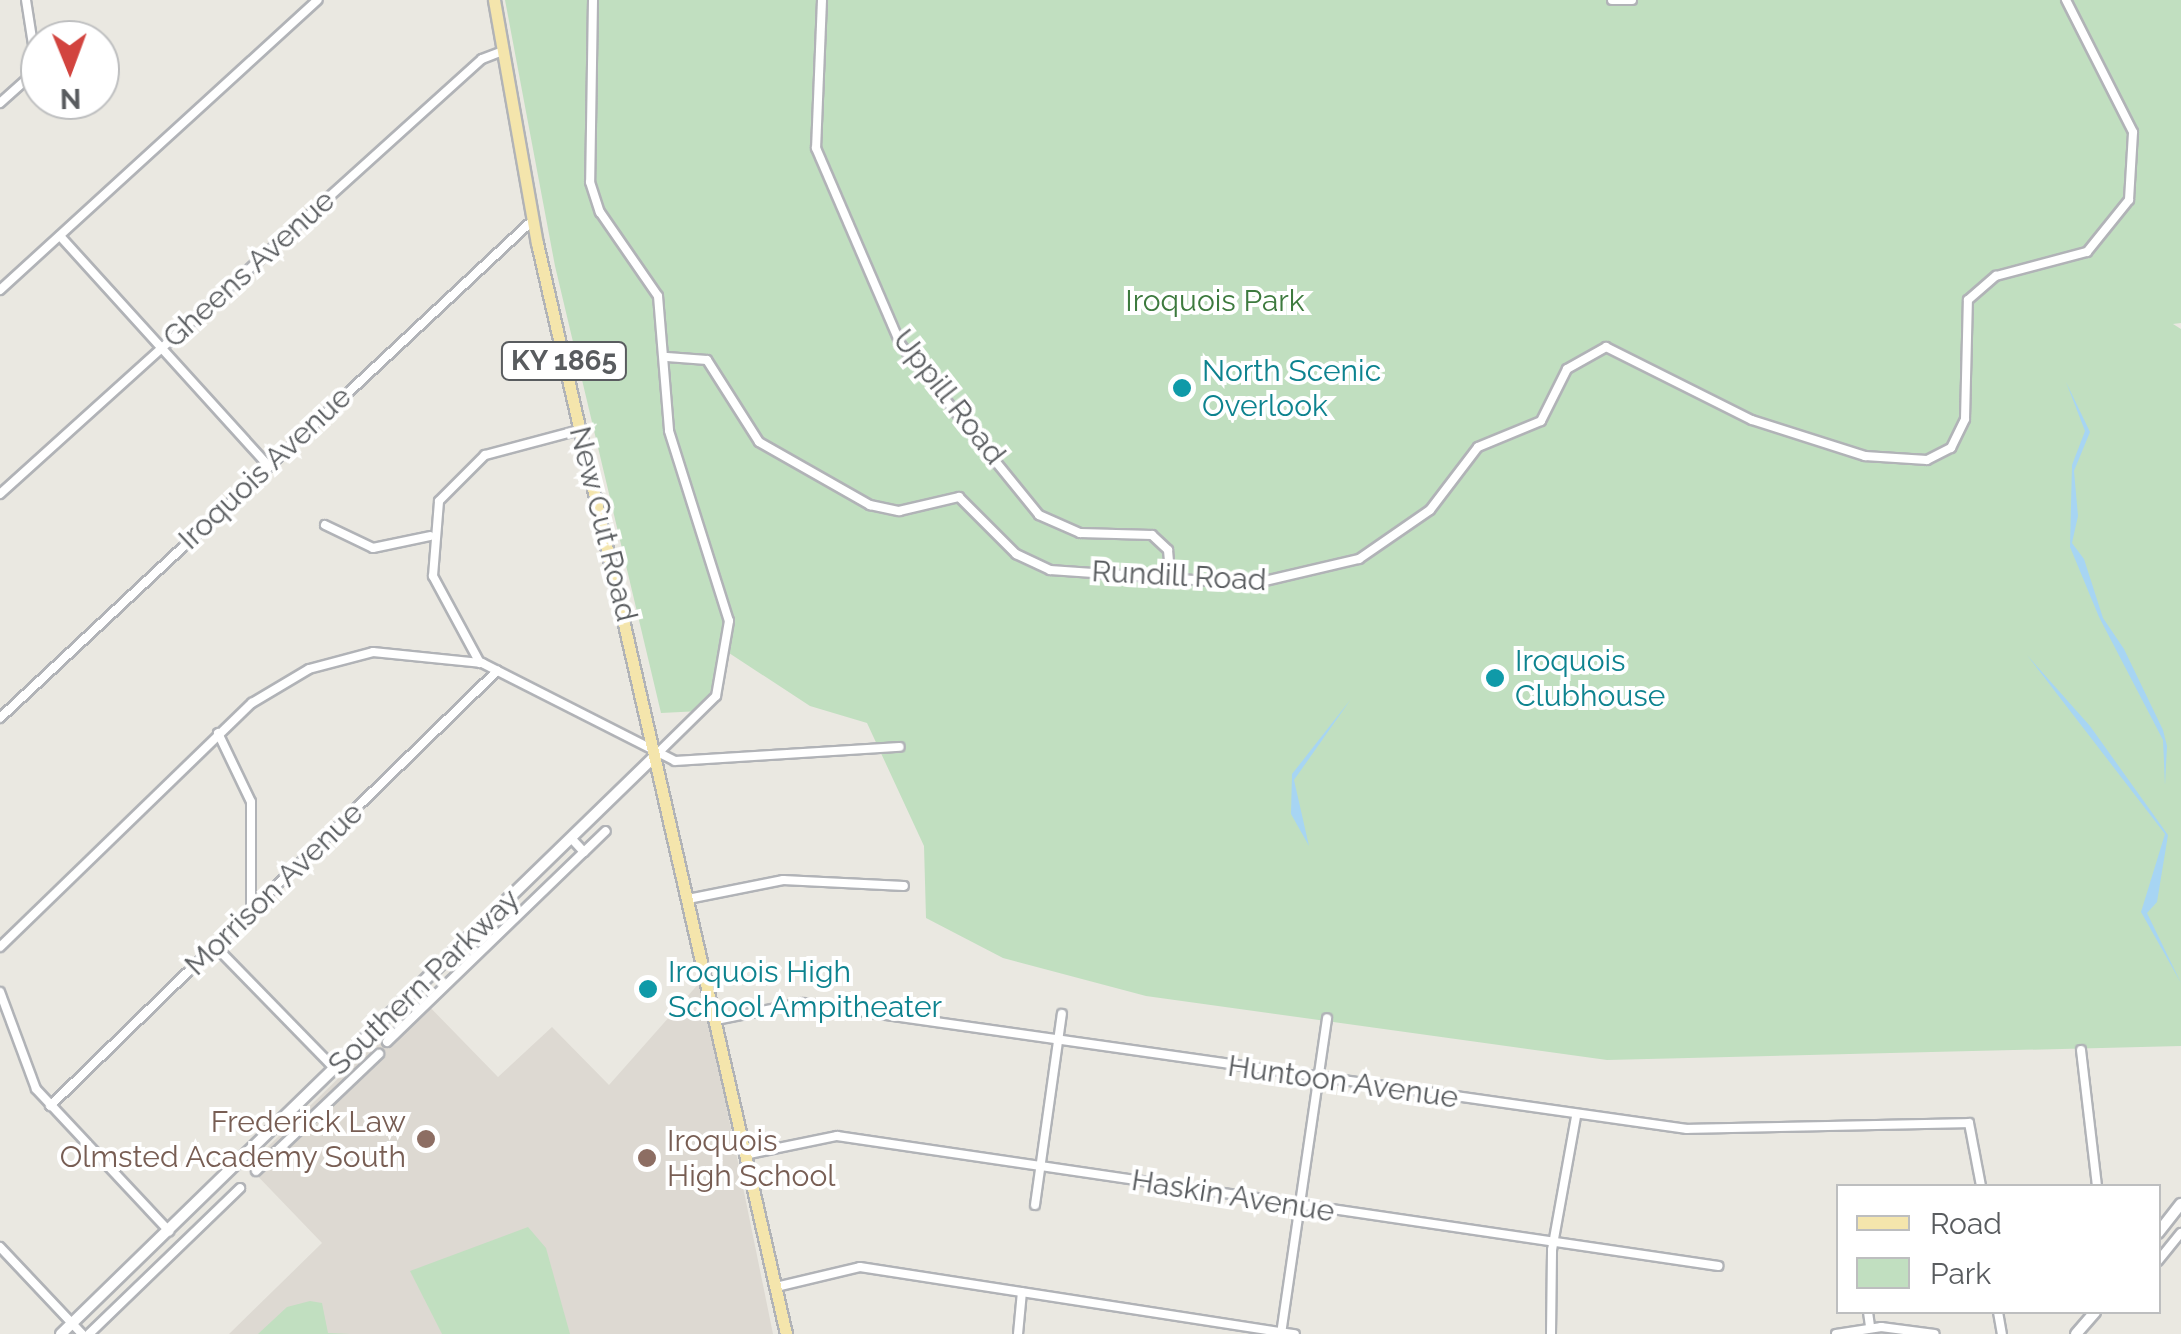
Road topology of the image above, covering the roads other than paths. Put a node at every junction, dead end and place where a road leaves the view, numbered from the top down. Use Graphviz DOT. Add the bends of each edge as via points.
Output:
graph roads {
  1 [pos="318,0"];
  2 [pos="494,0"];
  3 [pos="593,0"];
  4 [pos="822,0"];
  5 [pos="1612,0"];
  6 [pos="1632,0"];
  7 [pos="2066,0"];
  8 [pos="503,50"];
  9 [pos="20,85"];
  10 [pos="0,103"];
  11 [pos="532,220"];
  12 [pos="60,236"];
  13 [pos="0,290"];
  14 [pos="161,348"];
  15 [pos="667,357"];
  16 [pos="579,430"];
  17 [pos="268,465"];
  18 [pos="0,494"];
  19 [pos="325,526"];
  20 [pos="430,536"];
  21 [pos="1170,575"];
  22 [pos="480,663"];
  23 [pos="497,671"];
  24 [pos="0,718"];
  25 [pos="218,734"];
  26 [pos="900,747"];
  27 [pos="657,754"];
  28 [pos="606,830"];
  29 [pos="572,839"];
  30 [pos="584,852"];
  31 [pos="904,886"];
  32 [pos="693,898"];
  33 [pos="251,910"];
  34 [pos="215,946"];
  35 [pos="0,947"];
  36 [pos="0,992"];
  37 [pos="392,1014"];
  38 [pos="1062,1014"];
  39 [pos="1326,1018"];
  40 [pos="721,1020"];
  41 [pos="405,1026"];
  42 [pos="1058,1040"];
  43 [pos="388,1042"];
  44 [pos="2081,1050"];
  45 [pos="379,1054"];
  46 [pos="335,1069"];
  47 [pos="1316,1078"];
  48 [pos="50,1106"];
  49 [pos="1576,1116"];
  50 [pos="749,1154"];
  51 [pos="1039,1166"];
  52 [pos="256,1171"];
  53 [pos="1981,1184"];
  54 [pos="2097,1184"];
  55 [pos="240,1188"];
  56 [pos="1035,1205"];
  57 [pos="1296,1205"];
  58 [pos="2180,1208"];
  59 [pos="2161,1230"];
  60 [pos="169,1231"];
  61 [pos="2181,1233"];
  62 [pos="1554,1244"];
  63 [pos="0,1247"];
  64 [pos="2161,1257"];
  65 [pos="1718,1266"];
  66 [pos="776,1287"];
  67 [pos="1022,1292"];
  68 [pos="1868,1314"];
  69 [pos="2093,1314"];
  70 [pos="74,1324"];
  71 [pos="1870,1327"];
  72 [pos="1281,1333"];
  73 [pos="61,1334"];
  74 [pos="86,1334"];
  75 [pos="786,1334"];
  76 [pos="1018,1334"];
  77 [pos="1294,1334"];
  78 [pos="1552,1334"];
  79 [pos="1836,1334"];
  80 [pos="1935,1334"];
  81 [pos="2076,1334"];
  1 -- 12 [label="street"];
  2 -- 8 [label="main road, New Cut Road / KY 1865"];
  3 -- 15 [label="street" via="590,182 600,212 655,288"];
  4 -- 21 [label="street, Uppill Road" via="816,148 901,345 1040,515 1068,530 1157,538"];
  5 -- 6 [label="street"];
  7 -- 21 [label="street, Rundill Road" via="2133,132 2132,188 2087,252 1996,276 1968,300 1966,419 1946,452 1920,462 1865,456 1752,420 1630,352 1600,348 1567,368 1541,421 1478,447 1430,510 1386,545 1298,579"];
  8 -- 11 [label="main road, New Cut Road / KY 1865"];
  8 -- 14 [label="street, Gheens Avenue" via="482,59"];
  9 -- 10 [label="street"];
  11 -- 16 [label="main road, New Cut Road / KY 1865"];
  11 -- 17 [label="street, Iroquois Avenue"];
  12 -- 13 [label="street"];
  12 -- 14 [label="street"];
  14 -- 17 [label="street"];
  14 -- 18 [label="street, Gheens Avenue"];
  15 -- 21 [label="street, Rundill Road" via="707,360 759,442 877,508 959,497 1041,568"];
  15 -- 27 [label="street" via="669,431 730,641 713,702"];
  16 -- 20 [label="street" via="476,460 444,492"];
  16 -- 27 [label="main road, New Cut Road / KY 1865"];
  17 -- 24 [label="street, Iroquois Avenue"];
  19 -- 20 [label="street" via="373,548"];
  20 -- 22 [label="street" via="440,595"];
  22 -- 23 [label="street"];
  22 -- 25 [label="street" via="404,651 342,659 278,684"];
  23 -- 27 [label="street"];
  23 -- 33 [label="street, Morrison Avenue"];
  25 -- 33 [label="street" via="250,802"];
  25 -- 35 [label="street"];
  26 -- 27 [label="street" via="675,762"];
  27 -- 29 [label="main road, Southern Parkway"];
  27 -- 32 [label="main road, KY 1865"];
  28 -- 30 [label="street"];
  29 -- 30 [label="street"];
  29 -- 37 [label="main road, Southern Parkway"];
  30 -- 41 [label="street"];
  31 -- 32 [label="street" via="783,880"];
  32 -- 40 [label="main road, KY 1865"];
  33 -- 34 [label="street, Morrison Avenue"];
  34 -- 46 [label="street"];
  34 -- 48 [label="street, Morrison Avenue"];
  36 -- 48 [label="street"];
  37 -- 41 [label="street"];
  37 -- 46 [label="main road, Southern Parkway"];
  38 -- 42 [label="street"];
  39 -- 47 [label="street"];
  40 -- 42 [label="street, Huntoon Avenue" via="802,1003"];
  40 -- 50 [label="main road, KY 1865"];
  41 -- 43 [label="street"];
  42 -- 47 [label="street, Huntoon Avenue"];
  42 -- 51 [label="street"];
  44 -- 54 [label="street"];
  45 -- 52 [label="street"];
  46 -- 60 [label="main road, Southern Parkway"];
  47 -- 49 [label="street, Huntoon Avenue"];
  47 -- 57 [label="street"];
  48 -- 60 [label="street"];
  49 -- 53 [label="street, Huntoon Avenue" via="1697,1129 1969,1123"];
  49 -- 62 [label="street"];
  50 -- 51 [label="street, Haskin Avenue" via="830,1135"];
  50 -- 66 [label="main road, KY 1865"];
  51 -- 56 [label="street"];
  51 -- 57 [label="street, Haskin Avenue"];
  55 -- 74 [label="street"];
  57 -- 62 [label="street, Haskin Avenue"];
  57 -- 72 [label="street"];
  58 -- 59 [label="main road"];
  60 -- 70 [label="main road, Southern Parkway"];
  61 -- 64 [label="street"];
  62 -- 65 [label="street, Haskin Avenue"];
  62 -- 78 [label="street"];
  63 -- 70 [label="street"];
  66 -- 67 [label="street" via="860,1267"];
  66 -- 75 [label="main road, KY 1865"];
  67 -- 72 [label="street"];
  67 -- 76 [label="street"];
  68 -- 71 [label="street"];
  69 -- 81 [label="main road"];
  70 -- 73 [label="main road, Southern Parkway"];
  70 -- 74 [label="street"];
  71 -- 79 [label="street"];
  71 -- 80 [label="street"];
  72 -- 77 [label="street"];
}
